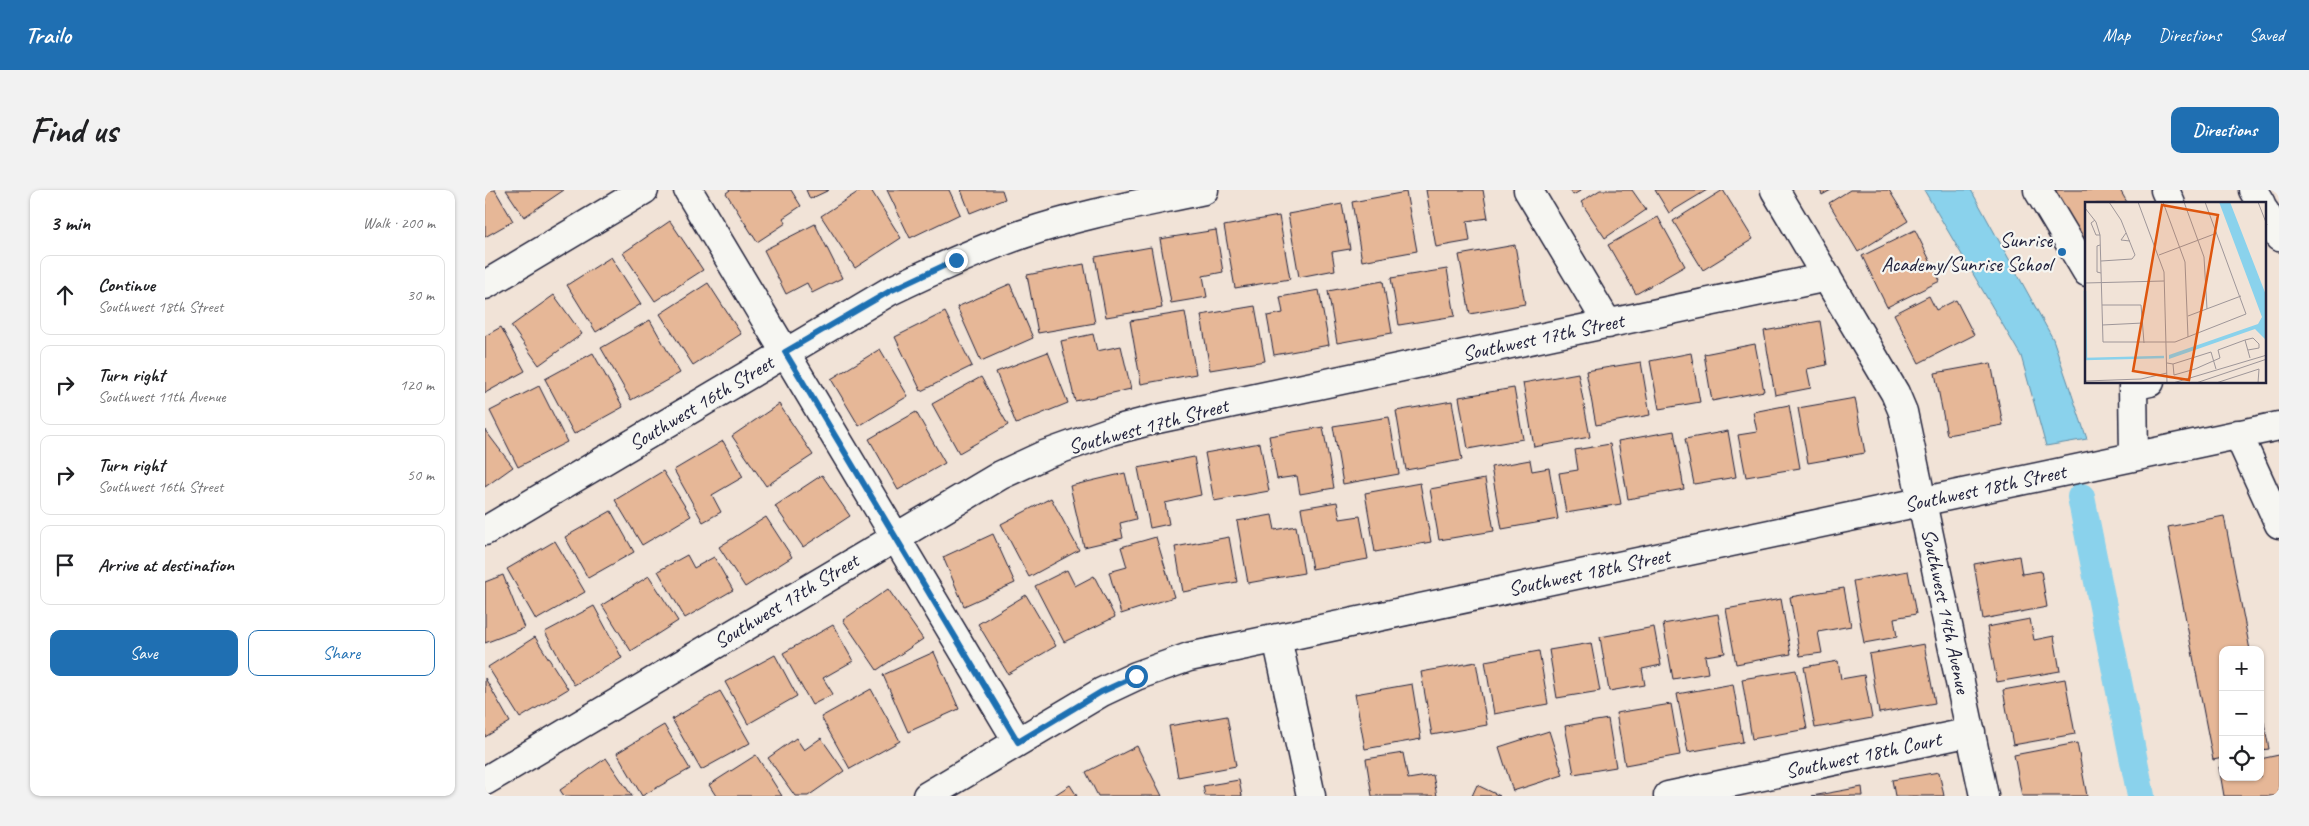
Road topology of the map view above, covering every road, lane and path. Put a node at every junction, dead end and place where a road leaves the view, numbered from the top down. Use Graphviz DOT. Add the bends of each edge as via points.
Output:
graph roads {
  1 [pos="644,190"];
  2 [pos="688,190"];
  3 [pos="1204,190"];
  4 [pos="1528,190"];
  5 [pos="1775,190"];
  6 [pos="2038,190"];
  7 [pos="2165,190"];
  8 [pos="2253,190"];
  9 [pos="2170,202"];
  10 [pos="2260,202"];
  11 [pos="2267,216"];
  12 [pos="2279,237"];
  13 [pos="2085,269"];
  14 [pos="1827,277"];
  15 [pos="485,285"];
  16 [pos="1608,324"];
  17 [pos="785,352"];
  18 [pos="2138,384"];
  19 [pos="2279,426"];
  20 [pos="2238,434"];
  21 [pos="2134,456"];
  22 [pos="1923,501"];
  23 [pos="2279,524"];
  24 [pos="485,531"];
  25 [pos="895,536"];
  26 [pos="1277,638"];
  27 [pos="1971,732"];
  28 [pos="1018,742"];
  29 [pos="485,781"];
  30 [pos="1766,786"];
  31 [pos="927,796"];
  32 [pos="1311,796"];
  33 [pos="1668,796"];
  34 [pos="1984,796"];
  1 -- 15 [label="street"];
  2 -- 17 [label="street"];
  3 -- 17 [label="street, Southwest 16th Street" via="1094,214 1024,234 956,260 890,291"];
  4 -- 16 [label="street"];
  5 -- 14 [label="street, Southwest 14th Avenue"];
  6 -- 13 [label="street"];
  7 -- 9 [label="street"];
  8 -- 10 [label="street"];
  11 -- 12 [label="street"];
  14 -- 16 [label="street, Southwest 17th Street"];
  14 -- 22 [label="street, Southwest 14th Avenue" via="1895,393 1903,412"];
  16 -- 25 [label="street, Southwest 17th Street" via="1111,431 1044,455 1001,475"];
  17 -- 24 [label="street, Southwest 16th Street"];
  17 -- 25 [label="street"];
  18 -- 21 [label="street"];
  19 -- 20 [label="street, Southwest 18th Street"];
  20 -- 21 [label="street, Southwest 18th Street"];
  20 -- 23 [label="street"];
  21 -- 22 [label="street, Southwest 18th Street"];
  22 -- 26 [label="street, Southwest 18th Street"];
  22 -- 27 [label="street, Southwest 14th Avenue"];
  25 -- 28 [label="street"];
  25 -- 29 [label="street, Southwest 17th Street"];
  26 -- 28 [label="street, Southwest 18th Street" via="1189,657 1136,676 1101,692"];
  26 -- 32 [label="street"];
  27 -- 30 [label="street, Southwest 18th Court"];
  27 -- 34 [label="street, Southwest 14th Avenue"];
  28 -- 31 [label="street, Southwest 18th Street"];
  30 -- 33 [label="street, Southwest 18th Court"];
}
